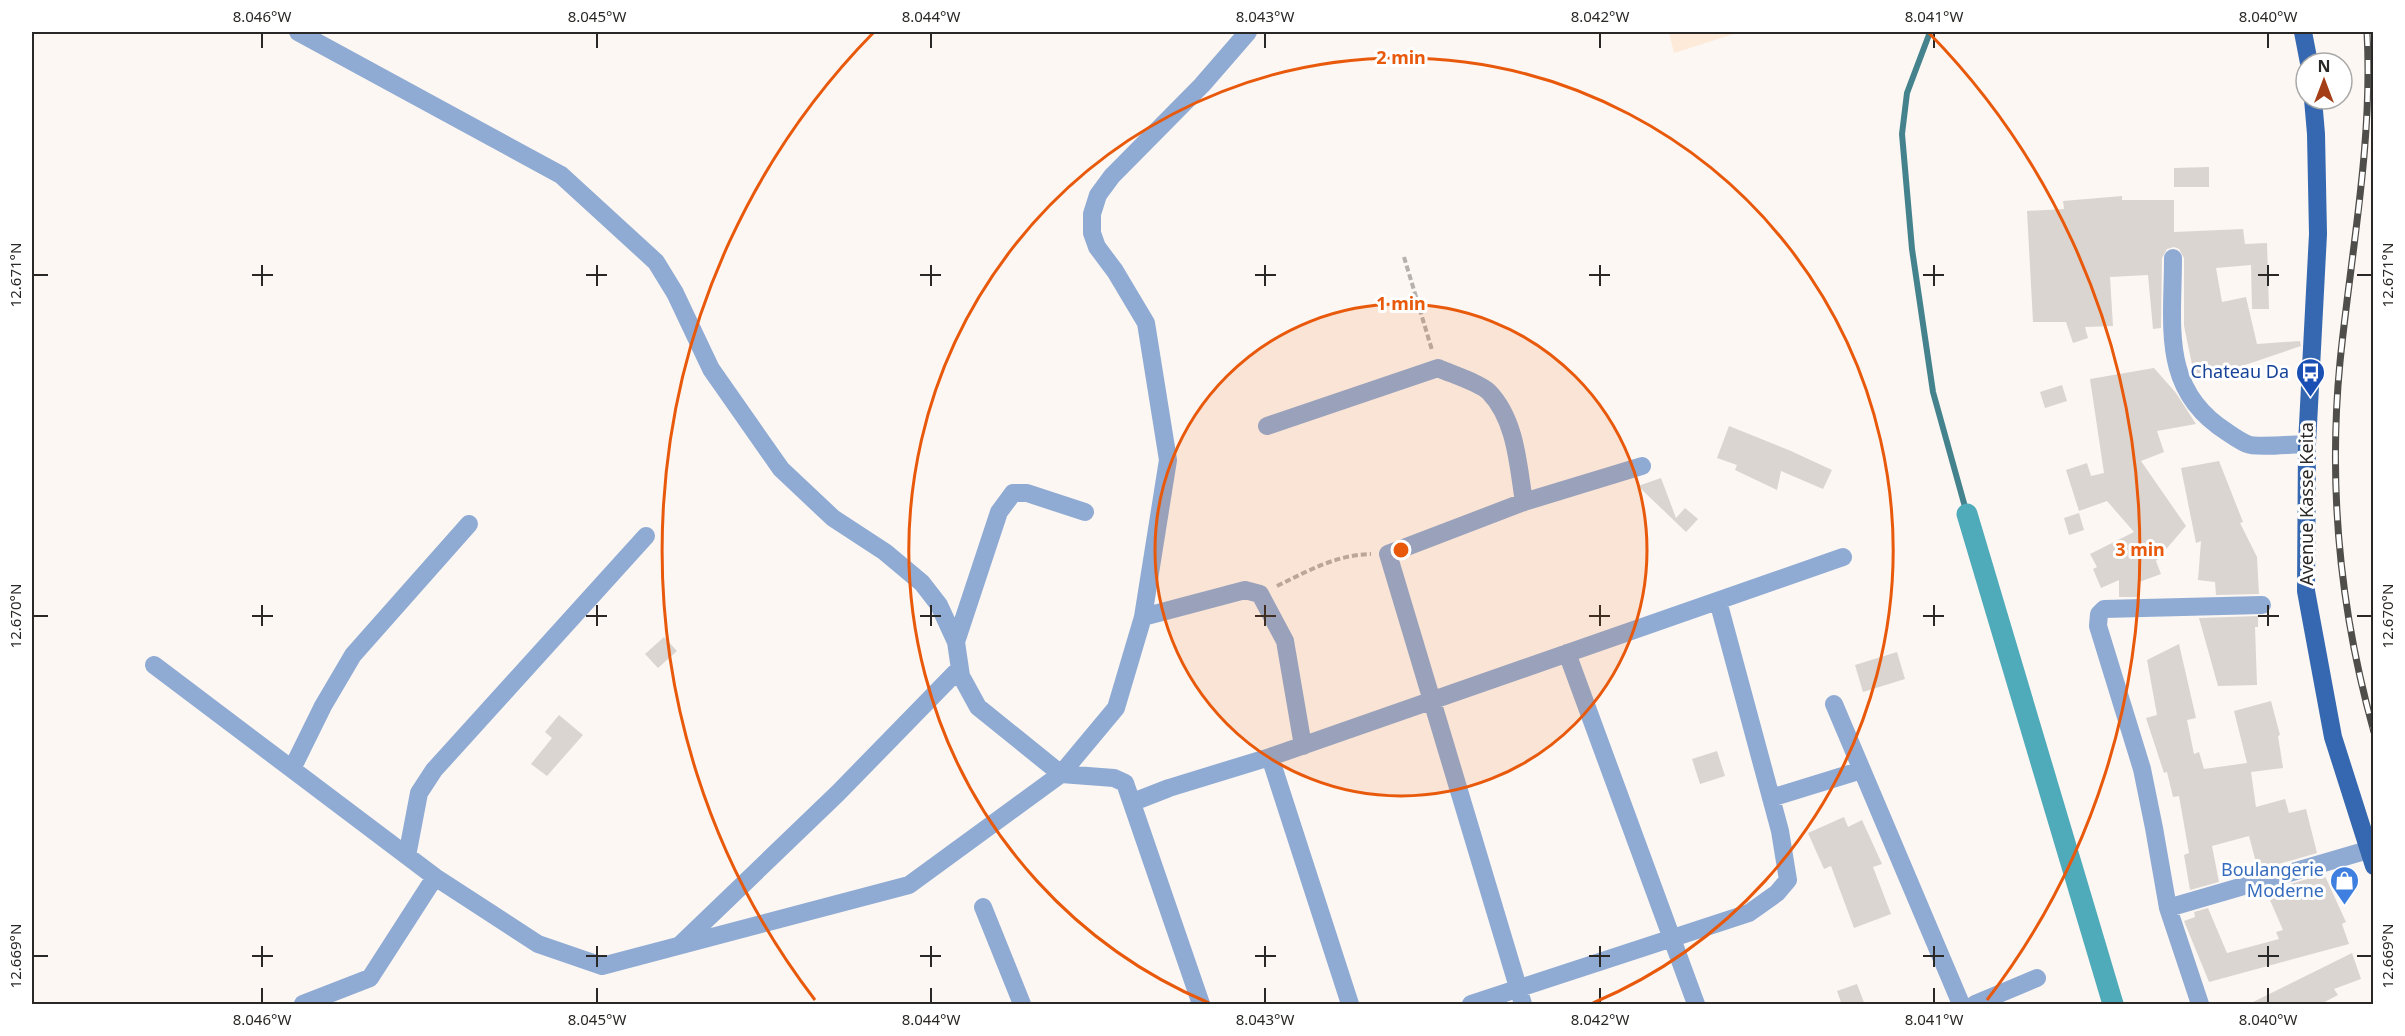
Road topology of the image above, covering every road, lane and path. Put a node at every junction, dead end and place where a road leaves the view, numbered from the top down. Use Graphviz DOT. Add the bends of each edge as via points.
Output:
graph roads {
  1 [pos="298,32"];
  2 [pos="1248,32"];
  3 [pos="2303,32"];
  4 [pos="2307,51"];
  5 [pos="2314,111"];
  6 [pos="1404,257"];
  7 [pos="2173,258"];
  8 [pos="1438,368"];
  9 [pos="1267,426"];
  10 [pos="2307,444"];
  11 [pos="1642,466"];
  12 [pos="1524,502"];
  13 [pos="1085,512"];
  14 [pos="469,524"];
  15 [pos="646,536"];
  16 [pos="1388,554"];
  17 [pos="1843,557"];
  18 [pos="1260,594"];
  19 [pos="1718,601"];
  20 [pos="2262,605"];
  21 [pos="1143,617"];
  22 [pos="956,642"];
  23 [pos="1567,653"];
  24 [pos="154,665"];
  25 [pos="960,668"];
  26 [pos="1432,701"];
  27 [pos="1834,704"];
  28 [pos="1303,746"];
  29 [pos="1270,757"];
  30 [pos="292,769"];
  31 [pos="1862,770"];
  32 [pos="1061,774"];
  33 [pos="1771,798"];
  34 [pos="1133,802"];
  35 [pos="407,856"];
  36 [pos="2371,858"];
  37 [pos="435,877"];
  38 [pos="983,907"];
  39 [pos="2168,908"];
  40 [pos="1672,939"];
  41 [pos="680,945"];
  42 [pos="2037,978"];
  43 [pos="1521,997"];
  44 [pos="303,1005"];
  45 [pos="1022,1005"];
  46 [pos="1201,1005"];
  47 [pos="1350,1005"];
  48 [pos="1471,1005"];
  49 [pos="1696,1005"];
  50 [pos="1961,1005"];
  51 [pos="1976,1005"];
  52 [pos="2200,1005"];
  1 -- 22 [label="street" via="561,175 656,262 711,369 782,470 833,519 885,552 922,583 939,605"];
  2 -- 21 [label="street" via="1112,176 1098,195 1092,214 1097,247 1146,323 1168,460"];
  3 -- 4 [label="main road"];
  5 -- 10 [label="main road, Avenue Kasse Keita" via="2318,234"];
  6 -- 8 [label="path"];
  7 -- 10 [label="street" via="2173,349 2178,375 2193,400 2210,421 2248,445"];
  8 -- 9 [label="street"];
  8 -- 12 [label="street" via="1488,390 1503,413 1515,444"];
  10 -- 36 [label="main road, Avenue Kasse Keita" via="2306,591 2333,737"];
  11 -- 12 [label="street"];
  12 -- 16 [label="street"];
  13 -- 22 [label="street" via="1027,493 1013,493 999,512"];
  14 -- 30 [label="street" via="353,655"];
  15 -- 35 [label="street" via="434,770 419,793"];
  16 -- 18 [label="path" via="1355,555 1324,562"];
  16 -- 26 [label="street"];
  17 -- 19 [label="street"];
  18 -- 21 [label="street" via="1245,590"];
  18 -- 28 [label="street" via="1285,641"];
  19 -- 23 [label="street"];
  19 -- 33 [label="street"];
  20 -- 39 [label="street" via="2104,609 2099,615 2098,626 2142,769"];
  21 -- 32 [label="street" via="1116,708"];
  22 -- 25 [label="street"];
  23 -- 26 [label="street"];
  23 -- 40 [label="street"];
  24 -- 30 [label="street"];
  25 -- 32 [label="street" via="978,707"];
  25 -- 41 [label="street" via="838,793"];
  26 -- 28 [label="street"];
  26 -- 43 [label="street"];
  27 -- 31 [label="street"];
  28 -- 29 [label="street"];
  29 -- 34 [label="street"];
  29 -- 47 [label="street"];
  30 -- 35 [label="street"];
  31 -- 33 [label="street"];
  31 -- 50 [label="street"];
  32 -- 34 [label="street" via="1114,778 1125,783"];
  32 -- 41 [label="street" via="909,885"];
  33 -- 40 [label="street" via="1788,880 1749,914"];
  34 -- 46 [label="street"];
  35 -- 37 [label="street"];
  36 -- 39 [label="street"];
  37 -- 41 [label="street" via="538,944 602,966"];
  37 -- 44 [label="street" via="370,978"];
  38 -- 45 [label="street"];
  39 -- 52 [label="street"];
  40 -- 43 [label="street"];
  40 -- 49 [label="street"];
  42 -- 51 [label="street"];
  43 -- 48 [label="street"];
}
